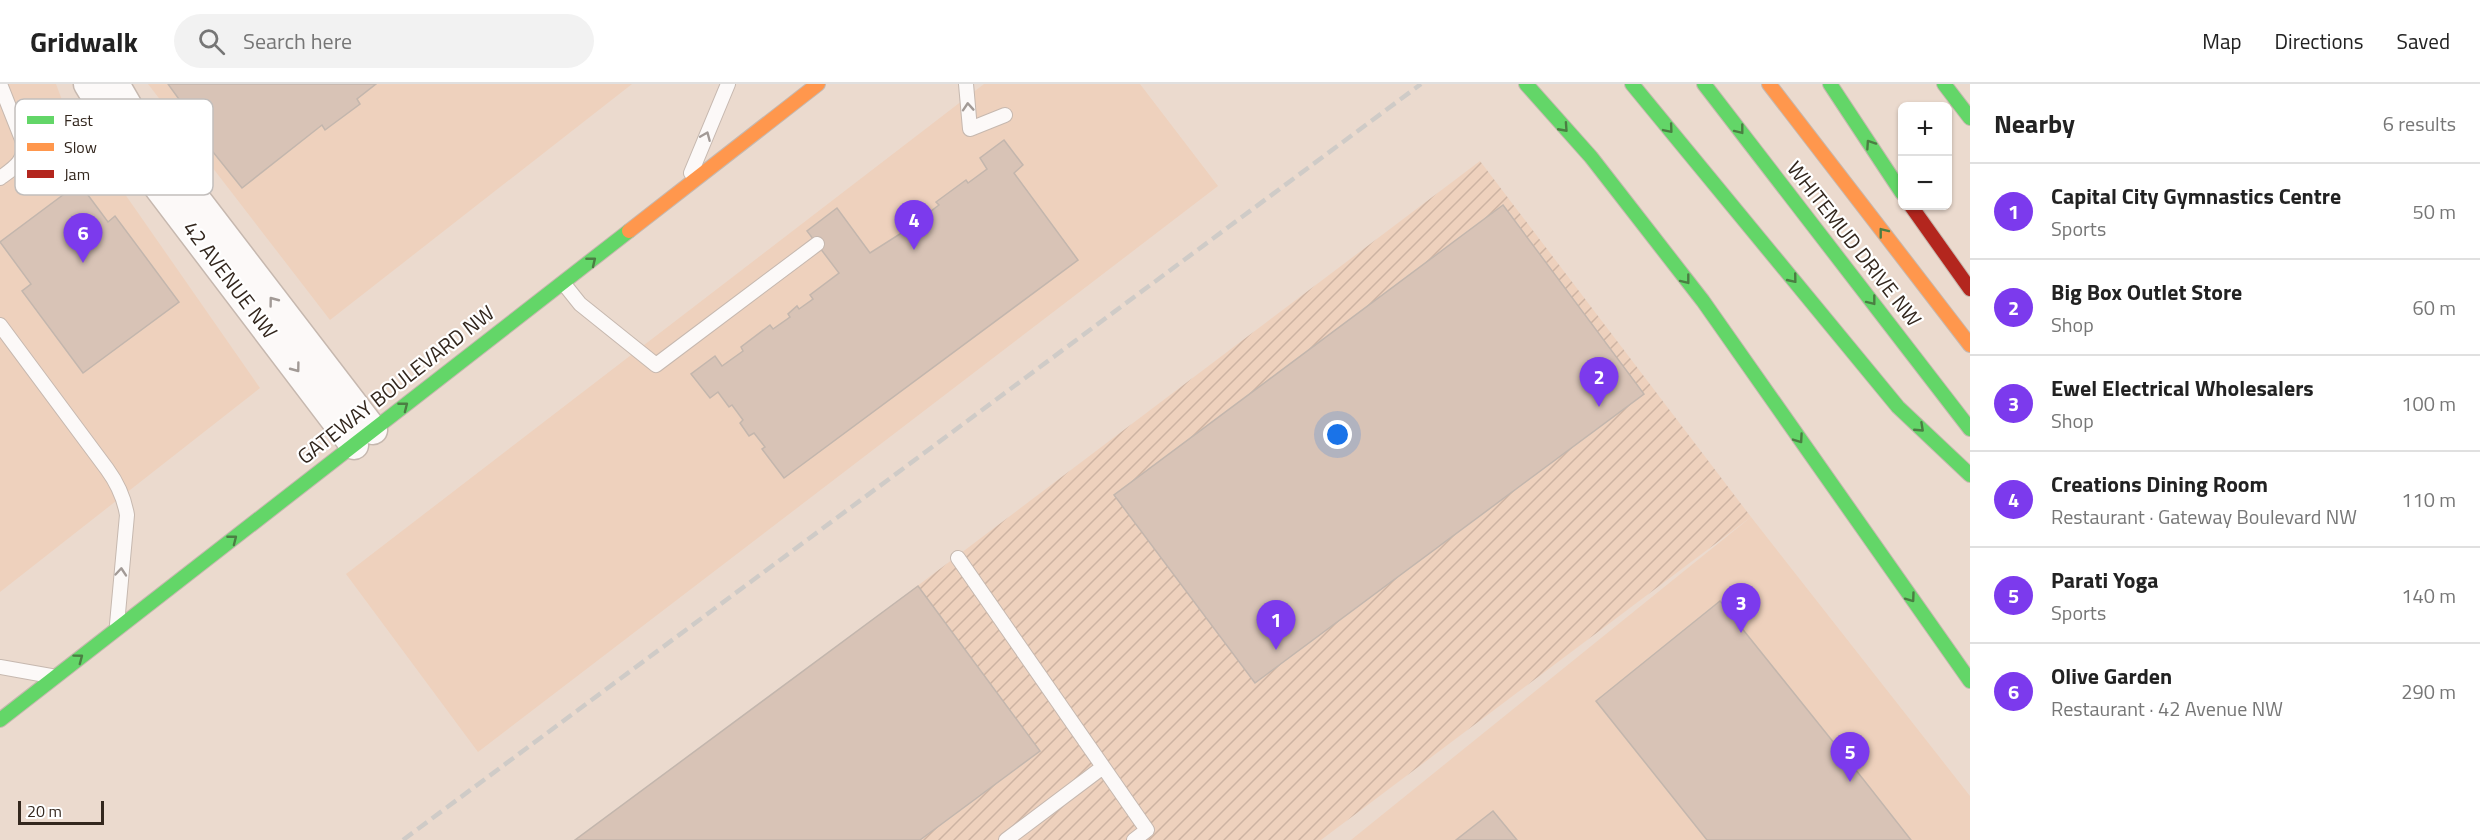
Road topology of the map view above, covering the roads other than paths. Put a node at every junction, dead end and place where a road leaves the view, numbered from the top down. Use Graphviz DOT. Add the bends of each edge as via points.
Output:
graph roads {
  1 [pos="0,84"];
  2 [pos="88,84"];
  3 [pos="115,84"];
  4 [pos="728,84"];
  5 [pos="818,84"];
  6 [pos="966,84"];
  7 [pos="1526,84"];
  8 [pos="1632,84"];
  9 [pos="1704,84"];
  10 [pos="1769,84"];
  11 [pos="1830,84"];
  12 [pos="1944,84"];
  13 [pos="97,99"];
  14 [pos="124,99"];
  15 [pos="1005,115"];
  16 [pos="1970,118"];
  17 [pos="15,122"];
  18 [pos="15,166"];
  19 [pos="0,178"];
  20 [pos="1898,187"];
  21 [pos="684,189"];
  22 [pos="167,195"];
  23 [pos="190,195"];
  24 [pos="1914,210"];
  25 [pos="817,244"];
  26 [pos="564,284"];
  27 [pos="1970,289"];
  28 [pos="0,325"];
  29 [pos="1970,345"];
  30 [pos="1970,429"];
  31 [pos="364,437"];
  32 [pos="1970,475"];
  33 [pos="958,558"];
  34 [pos="116,630"];
  35 [pos="0,667"];
  36 [pos="55,676"];
  37 [pos="1970,681"];
  38 [pos="0,720"];
  39 [pos="1103,766"];
  40 [pos="1006,840"];
  41 [pos="1134,840"];
  1 -- 17 [label="lane"];
  2 -- 13 [label="street, 42 AVENUE NW, one-way"];
  14 -- 3 [label="street, 42 AVENUE NW, one-way"];
  21 -- 4 [label="lane, one-way"];
  5 -- 21 [label="main road, GATEWAY BOULEVARD NW"];
  15 -- 6 [label="lane, one-way" via="970,129"];
  7 -- 37 [label="main road, one-way" via="1591,158 1703,301"];
  8 -- 32 [label="main road, one-way" via="1898,407"];
  9 -- 30 [label="main road, WHITEMUD DRIVE NW, one-way"];
  29 -- 10 [label="main road, WHITEMUD DRIVE NW, one-way"];
  20 -- 11 [label="main road, one-way"];
  12 -- 16 [label="main road"];
  18 -- 19 [label="lane"];
  26 -- 21 [label="main road, GATEWAY BOULEVARD NW, one-way"];
  22 -- 31 [label="street, 42 AVENUE NW, one-way"];
  31 -- 23 [label="street, 42 AVENUE NW, one-way"];
  24 -- 27 [label="main road"];
  25 -- 26 [label="lane" via="656,365 580,304"];
  31 -- 26 [label="main road, GATEWAY BOULEVARD NW, one-way"];
  34 -- 28 [label="lane, one-way" via="127,515 118,484"];
  34 -- 31 [label="main road, GATEWAY BOULEVARD NW, one-way"];
  33 -- 39 [label="lane"];
  36 -- 34 [label="main road, GATEWAY BOULEVARD NW, one-way"];
  35 -- 36 [label="lane"];
  36 -- 38 [label="main road, GATEWAY BOULEVARD NW"];
  39 -- 40 [label="lane"];
  39 -- 41 [label="lane" via="1147,830"];
}
